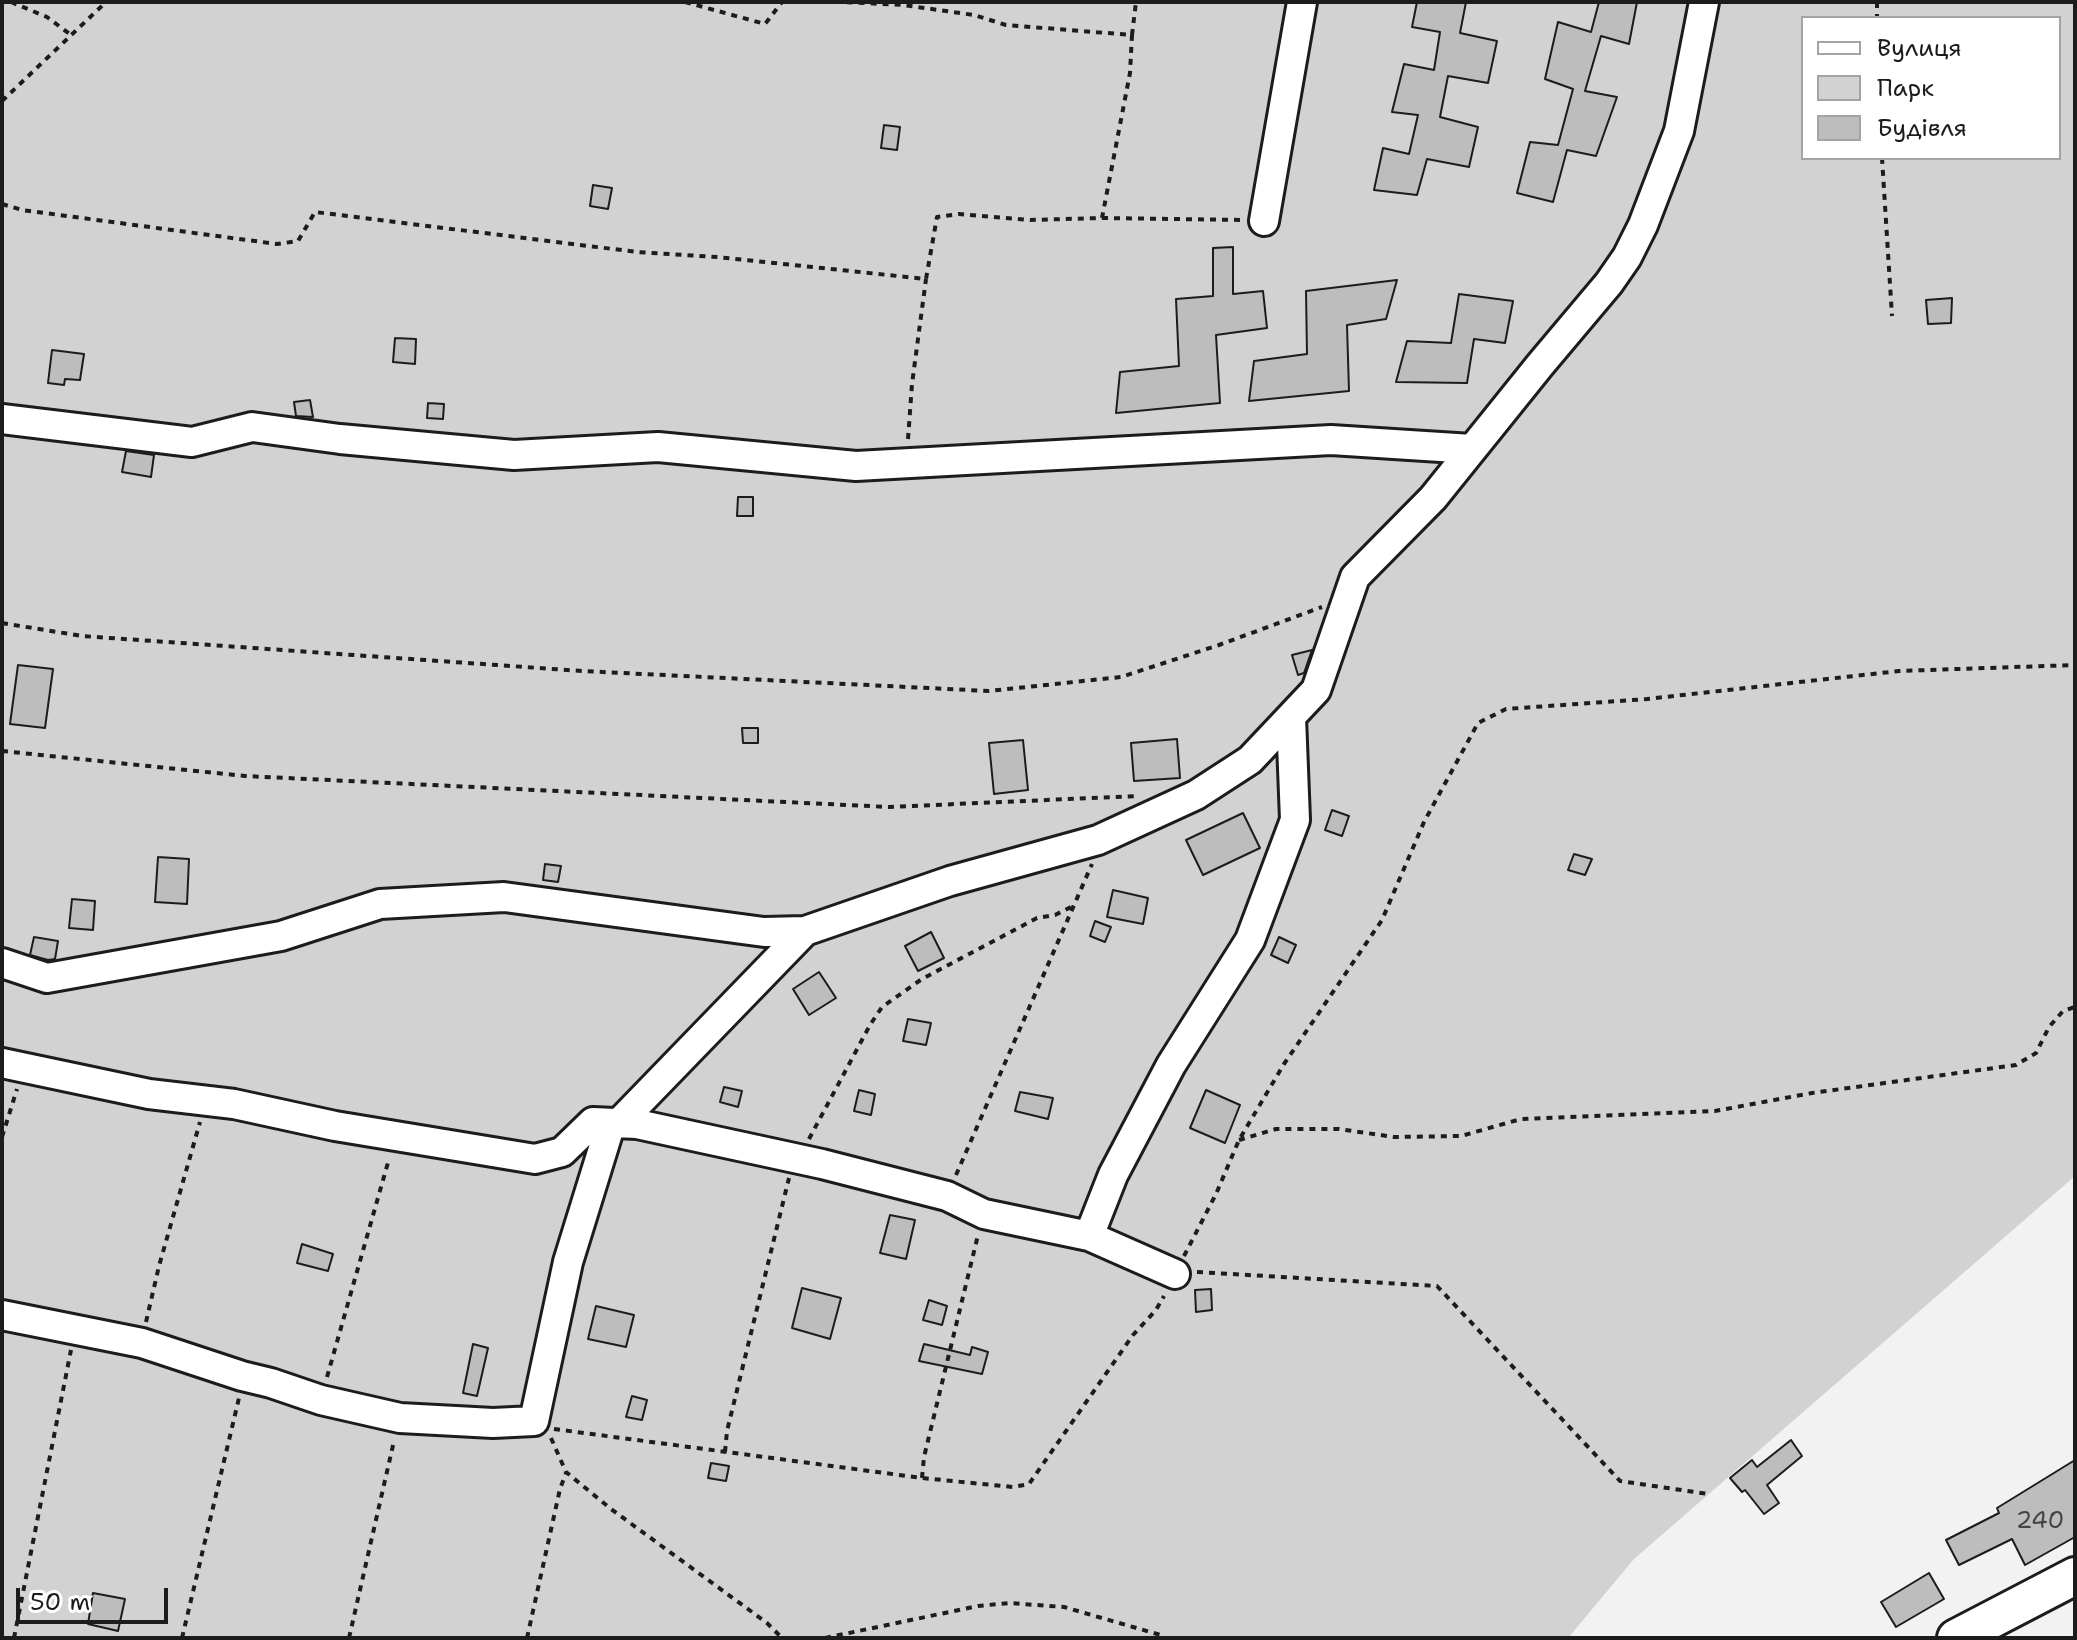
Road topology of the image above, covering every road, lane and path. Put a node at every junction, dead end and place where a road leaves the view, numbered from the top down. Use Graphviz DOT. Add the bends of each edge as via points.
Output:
graph roads {
  1 [pos="11,2"];
  2 [pos="106,2"];
  3 [pos="685,2"];
  4 [pos="782,2"];
  5 [pos="844,2"];
  6 [pos="1136,2"];
  7 [pos="1302,2"];
  8 [pos="1704,2"];
  9 [pos="71,35"];
  10 [pos="1132,35"];
  11 [pos="2,101"];
  12 [pos="1882,160"];
  13 [pos="2,204"];
  14 [pos="1102,218"];
  15 [pos="1264,221"];
  16 [pos="926,279"];
  17 [pos="1892,316"];
  18 [pos="2,419"];
  19 [pos="1472,449"];
  20 [pos="907,464"];
  21 [pos="1347,600"];
  22 [pos="2,623"];
  23 [pos="2075,665"];
  24 [pos="1291,717"];
  25 [pos="2,751"];
  26 [pos="1170,807"];
  27 [pos="1098,840"];
  28 [pos="1075,905"];
  29 [pos="805,931"];
  30 [pos="2,963"];
  31 [pos="2075,1007"];
  32 [pos="13,1065"];
  33 [pos="207,1101"];
  34 [pos="615,1123"];
  35 [pos="2,1137"];
  36 [pos="395,1137"];
  37 [pos="1239,1140"];
  38 [pos="794,1158"];
  39 [pos="947,1196"];
  40 [pos="984,1214"];
  41 [pos="1089,1236"];
  42 [pos="1175,1274"];
  43 [pos="2,1315"];
  44 [pos="75,1330"];
  45 [pos="142,1343"];
  46 [pos="242,1376"];
  47 [pos="321,1400"];
  48 [pos="400,1418"];
  49 [pos="725,1452"];
  50 [pos="566,1472"];
  51 [pos="922,1478"];
  52 [pos="1708,1494"];
  53 [pos="2075,1576"];
  54 [pos="1164,1636"];
  55 [pos="14,1638"];
  56 [pos="182,1638"];
  57 [pos="349,1638"];
  58 [pos="527,1638"];
  59 [pos="782,1638"];
  60 [pos="825,1638"];
  61 [pos="1956,1638"];
  1 -- 9 [label="path" via="47,17"];
  2 -- 9 [label="path"];
  3 -- 4 [label="path" via="765,24"];
  5 -- 10 [label="path" via="974,15 1006,25"];
  6 -- 10 [label="path"];
  7 -- 15 [label="street"];
  8 -- 19 [label="street" via="1679,131 1627,257"];
  9 -- 11 [label="path"];
  10 -- 14 [label="path" via="1130,73"];
  12 -- 17 [label="path"];
  13 -- 16 [label="path" via="277,244 298,241 315,212 637,252"];
  14 -- 15 [label="path"];
  14 -- 16 [label="path" via="937,217"];
  16 -- 20 [label="path"];
  18 -- 20 [label="street" via="192,442 252,427 514,455 658,447 856,466"];
  19 -- 20 [label="street" via="1331,440"];
  19 -- 21 [label="street" via="1433,498 1355,577"];
  21 -- 22 [label="path" via="1121,677 989,691 582,671 82,636"];
  21 -- 24 [label="street" via="1316,690"];
  23 -- 37 [label="path" via="1899,671 1506,709 1478,723 1424,822 1382,920"];
  24 -- 26 [label="street" via="1250,760"];
  24 -- 41 [label="street" via="1295,820 1250,940 1171,1065 1113,1175"];
  25 -- 26 [label="path" via="245,776 889,807 1135,795"];
  26 -- 27 [label="street"];
  27 -- 28 [label="path"];
  27 -- 29 [label="street" via="950,881"];
  28 -- 38 [label="path" via="1037,918 947,965 882,1007"];
  28 -- 39 [label="path"];
  29 -- 30 [label="street" via="764,932 504,897 380,904 281,936 47,978"];
  29 -- 34 [label="street"];
  31 -- 37 [label="path" via="2063,1011 2036,1053 2016,1065 1715,1111 1521,1119 1461,1136 1276,1129"];
  32 -- 33 [label="street"];
  32 -- 35 [label="path"];
  33 -- 36 [label="street"];
  33 -- 45 [label="path"];
  34 -- 36 [label="street" via="593,1122 562,1152 535,1159"];
  34 -- 38 [label="street"];
  34 -- 48 [label="street" via="568,1262 534,1421"];
  36 -- 47 [label="path"];
  37 -- 42 [label="path"];
  38 -- 39 [label="street"];
  38 -- 49 [label="path"];
  39 -- 40 [label="street"];
  40 -- 41 [label="street"];
  40 -- 51 [label="path"];
  41 -- 42 [label="street"];
  42 -- 51 [label="path" via="1156,1310 1029,1484"];
  42 -- 52 [label="path" via="1209,1271 1437,1286 1620,1481"];
  43 -- 44 [label="street"];
  44 -- 45 [label="street"];
  44 -- 55 [label="path"];
  45 -- 46 [label="street"];
  46 -- 47 [label="street"];
  46 -- 56 [label="path"];
  47 -- 48 [label="street"];
  48 -- 57 [label="path"];
  49 -- 50 [label="path" via="548,1430"];
  49 -- 51 [label="path"];
  50 -- 58 [label="path"];
  50 -- 59 [label="path"];
  53 -- 61 [label="main road"];
  54 -- 60 [label="path" via="1064,1607 1009,1603"];
}
